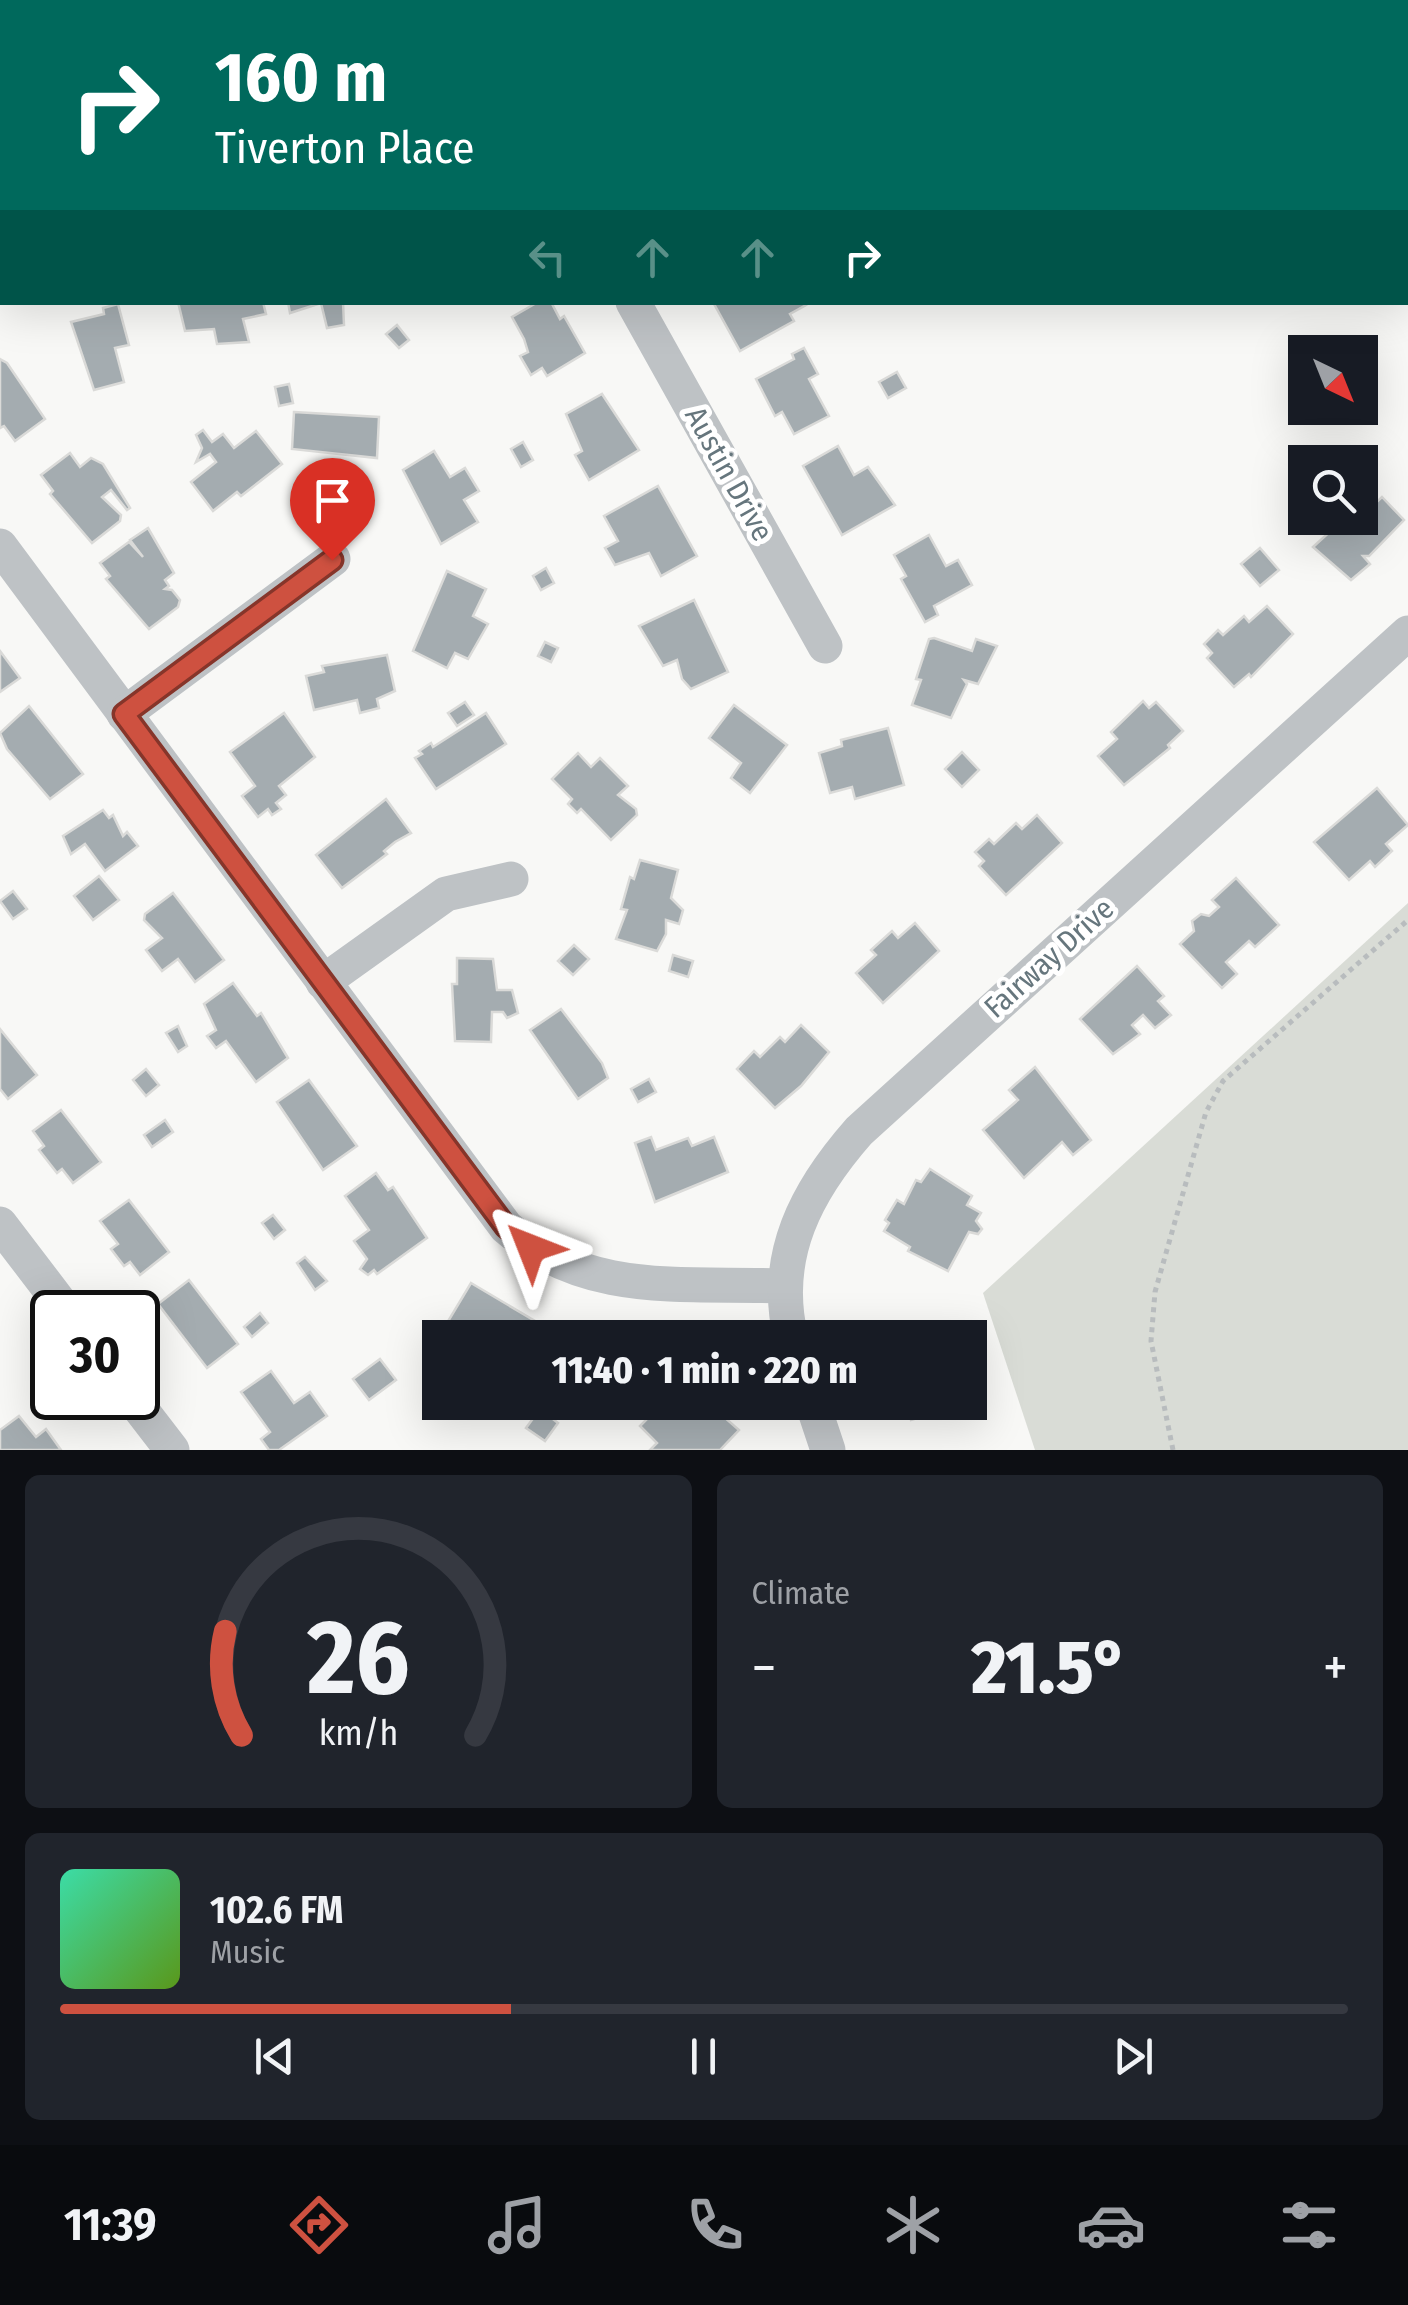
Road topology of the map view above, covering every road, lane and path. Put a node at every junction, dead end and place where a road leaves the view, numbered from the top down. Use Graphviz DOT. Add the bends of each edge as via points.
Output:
graph roads {
  1 [pos="635,305"];
  2 [pos="0,546"];
  3 [pos="332,560"];
  4 [pos="1408,633"];
  5 [pos="825,646"];
  6 [pos="124,714"];
  7 [pos="511,880"];
  8 [pos="1408,920"];
  9 [pos="323,982"];
  10 [pos="0,1224"];
  11 [pos="784,1286"];
  12 [pos="50,1290"];
  13 [pos="789,1320"];
  14 [pos="149,1420"];
  15 [pos="818,1420"];
  16 [pos="172,1450"];
  17 [pos="828,1450"];
  18 [pos="1173,1450"];
  1 -- 5 [label="street, Austin Drive"];
  2 -- 6 [label="street"];
  3 -- 6 [label="street"];
  4 -- 11 [label="street, Fairway Drive" via="859,1131 830,1164 798,1222"];
  6 -- 9 [label="street"];
  7 -- 9 [label="street" via="446,894"];
  8 -- 18 [label="path" via="1224,1080 1206,1112 1155,1292 1152,1341"];
  9 -- 11 [label="street" via="506,1227 531,1248 603,1278"];
  10 -- 12 [label="street"];
  11 -- 13 [label="street, Fairway Drive"];
  14 -- 16 [label="street"];
  15 -- 17 [label="street"];
}
